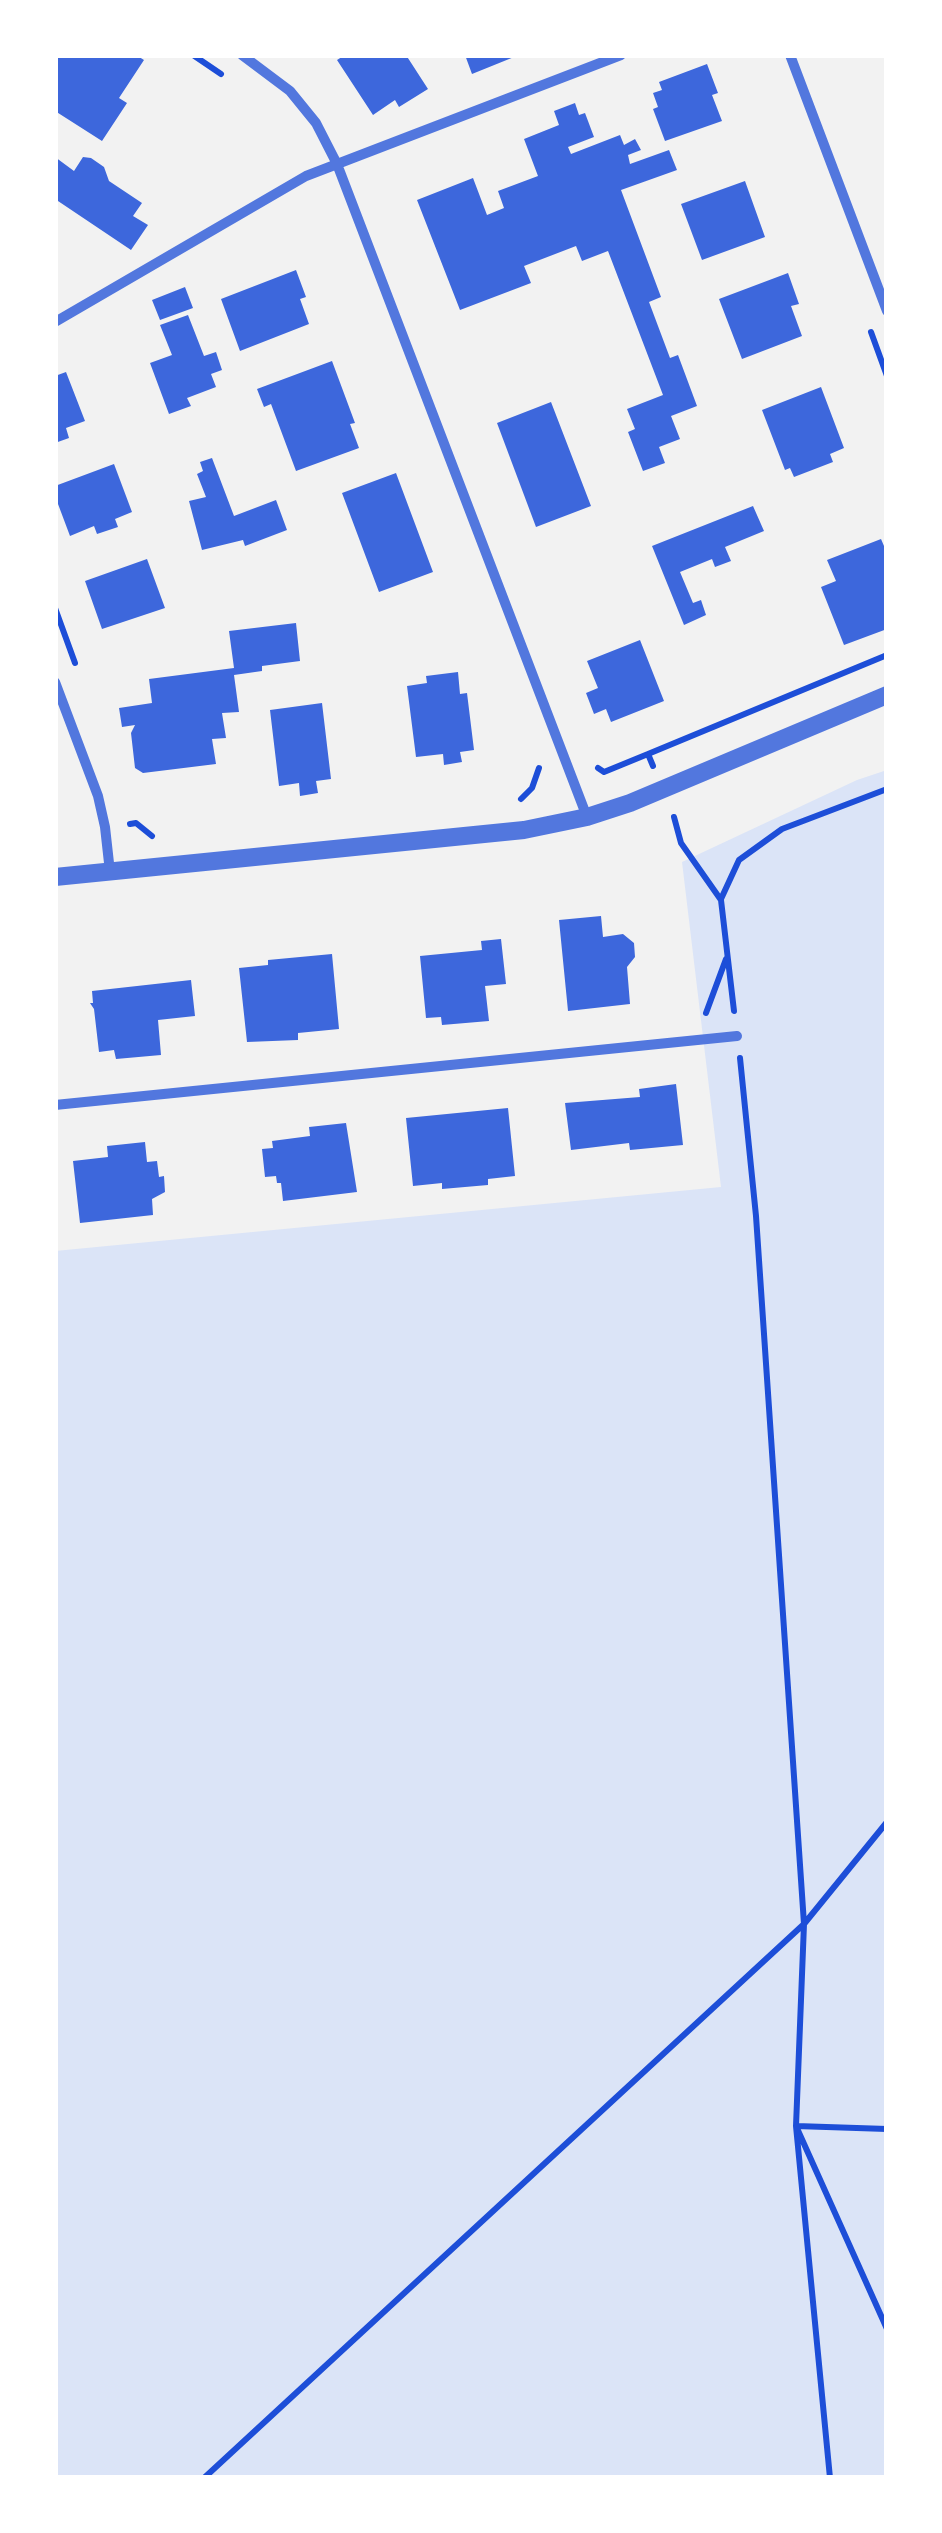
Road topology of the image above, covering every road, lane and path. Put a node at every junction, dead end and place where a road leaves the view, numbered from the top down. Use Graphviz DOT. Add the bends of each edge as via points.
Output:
graph roads {
  1 [pos="193,55"];
  2 [pos="242,55"];
  3 [pos="621,55"];
  4 [pos="790,55"];
  5 [pos="234,83"];
  6 [pos="337,164"];
  7 [pos="887,311"];
  8 [pos="55,322"];
  9 [pos="887,654"];
  10 [pos="55,682"];
  11 [pos="887,695"];
  12 [pos="648,754"];
  13 [pos="564,756"];
  14 [pos="664,788"];
  15 [pos="887,790"];
  16 [pos="508,804"];
  17 [pos="673,814"];
  18 [pos="587,816"];
  19 [pos="105,826"];
  20 [pos="166,840"];
  21 [pos="110,872"];
  22 [pos="55,877"];
  23 [pos="721,900"];
  24 [pos="726,958"];
  25 [pos="737,1036"];
  26 [pos="693,1042"];
  27 [pos="55,1105"];
  28 [pos="887,1822"];
  29 [pos="804,1924"];
  30 [pos="796,2126"];
  31 [pos="887,2130"];
  32 [pos="887,2330"];
  33 [pos="204,2478"];
  34 [pos="830,2478"];
  1 -- 5 [label="path"];
  2 -- 6 [label="street" via="290,91"];
  3 -- 6 [label="street"];
  4 -- 7 [label="street"];
  6 -- 8 [label="street"];
  6 -- 13 [label="street"];
  9 -- 12 [label="path"];
  10 -- 19 [label="street"];
  11 -- 14 [label="street"];
  12 -- 13 [label="path" via="604,772 585,748"];
  12 -- 14 [label="path"];
  13 -- 16 [label="path" via="539,764 532,788"];
  13 -- 18 [label="street"];
  14 -- 18 [label="street"];
  15 -- 23 [label="path" via="782,830 740,860"];
  17 -- 23 [label="path" via="682,843"];
  18 -- 21 [label="street" via="524,830"];
  19 -- 20 [label="path" via="136,823"];
  19 -- 21 [label="street"];
  21 -- 22 [label="street"];
  23 -- 24 [label="path"];
  24 -- 25 [label="path"];
  24 -- 26 [label="path"];
  25 -- 26 [label="street"];
  25 -- 29 [label="path" via="756,1216"];
  26 -- 27 [label="street"];
  28 -- 29 [label="path"];
  29 -- 30 [label="path"];
  29 -- 33 [label="path"];
  30 -- 31 [label="path"];
  30 -- 32 [label="path"];
  30 -- 34 [label="path"];
}
